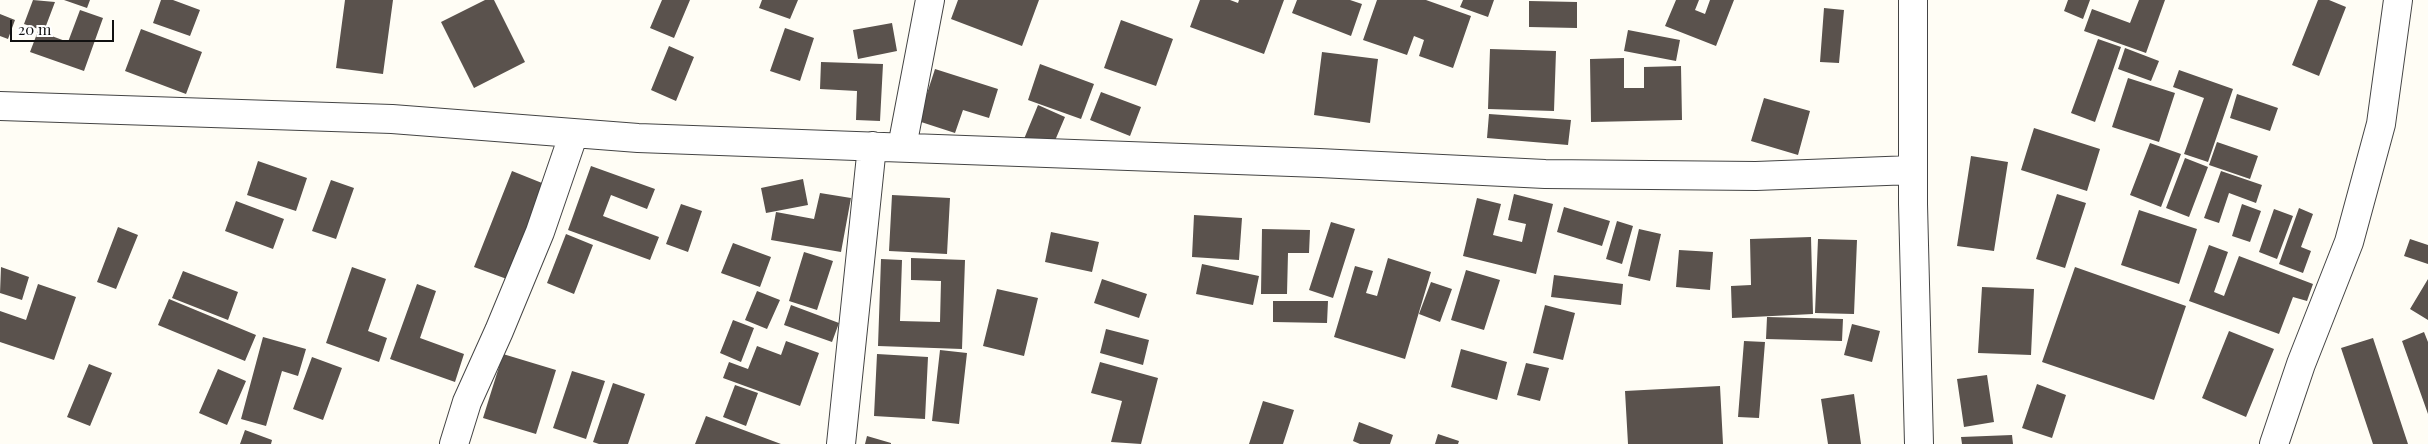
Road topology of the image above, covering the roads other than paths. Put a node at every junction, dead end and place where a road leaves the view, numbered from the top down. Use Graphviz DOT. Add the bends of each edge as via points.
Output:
graph roads {
  1 [pos="930,0"];
  2 [pos="1913,0"];
  3 [pos="2398,0"];
  4 [pos="0,106"];
  5 [pos="574,133"];
  6 [pos="872,146"];
  7 [pos="902,147"];
  8 [pos="1912,170"];
  9 [pos="454,444"];
  10 [pos="841,444"];
  11 [pos="1919,444"];
  12 [pos="2274,444"];
  1 -- 7 [label="street"];
  2 -- 8 [label="street"];
  3 -- 12 [label="street" via="2381,124 2349,242 2300,364"];
  4 -- 5 [label="street" via="392,119"];
  5 -- 6 [label="street"];
  5 -- 9 [label="street" via="540,232 467,402"];
  6 -- 7 [label="street"];
  6 -- 10 [label="street"];
  7 -- 8 [label="street" via="1545,174 1756,176"];
  8 -- 11 [label="street"];
}
